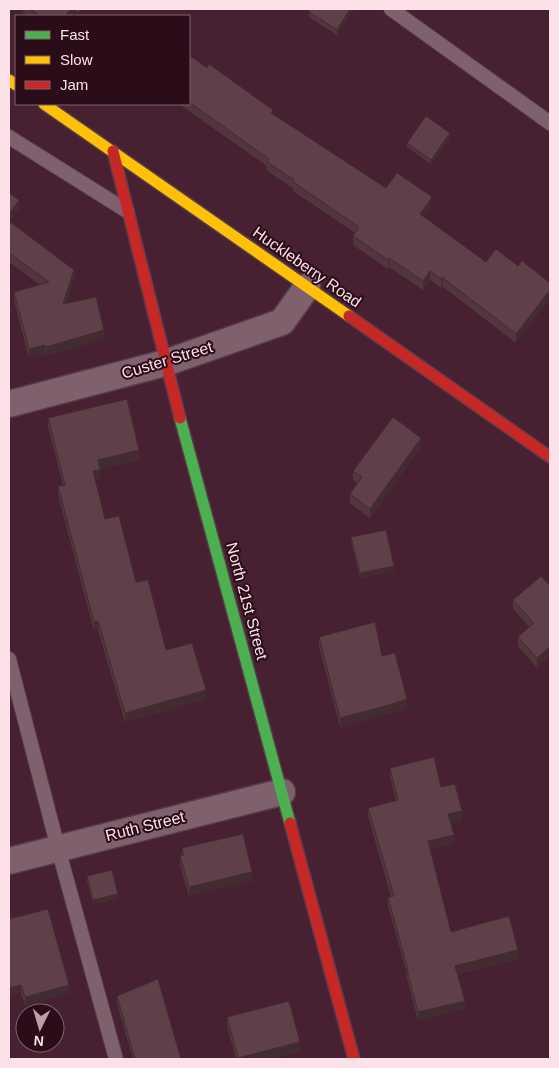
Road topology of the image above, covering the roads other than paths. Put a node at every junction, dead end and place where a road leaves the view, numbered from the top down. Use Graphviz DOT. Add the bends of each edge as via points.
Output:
graph roads {
  1 [pos="391,9"];
  2 [pos="45,105"];
  3 [pos="550,123"];
  4 [pos="9,137"];
  5 [pos="113,151"];
  6 [pos="128,212"];
  7 [pos="306,287"];
  8 [pos="165,364"];
  9 [pos="9,404"];
  10 [pos="550,457"];
  11 [pos="9,660"];
  12 [pos="282,792"];
  13 [pos="58,848"];
  14 [pos="9,861"];
  15 [pos="116,1059"];
  16 [pos="354,1059"];
  1 -- 3 [label="lane"];
  2 -- 5 [label="street, Huckleberry Road"];
  4 -- 6 [label="lane"];
  5 -- 6 [label="street, North 21st Street"];
  5 -- 7 [label="street, Huckleberry Road"];
  6 -- 8 [label="street, North 21st Street"];
  7 -- 8 [label="street, Custer Street" via="282,322"];
  7 -- 10 [label="street, Huckleberry Road"];
  8 -- 9 [label="street, Custer Street"];
  8 -- 12 [label="street, North 21st Street"];
  11 -- 13 [label="lane"];
  12 -- 13 [label="street, Ruth Street"];
  12 -- 16 [label="street, North 21st Street"];
  13 -- 14 [label="street, Ruth Street"];
  13 -- 15 [label="lane"];
}
